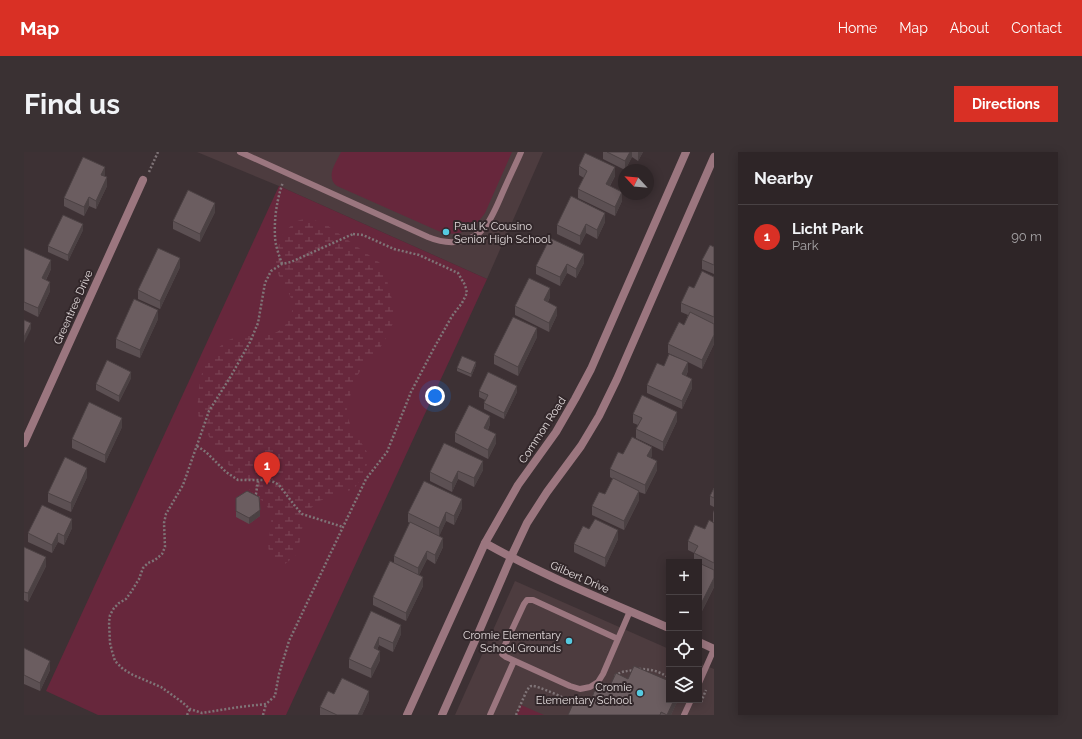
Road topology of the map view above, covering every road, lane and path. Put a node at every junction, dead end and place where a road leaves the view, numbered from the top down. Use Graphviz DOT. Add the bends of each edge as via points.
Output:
graph roads {
  1 [pos="158,152"];
  2 [pos="240,152"];
  3 [pos="521,152"];
  4 [pos="686,152"];
  5 [pos="714,157"];
  6 [pos="286,173"];
  7 [pos="143,180"];
  8 [pos="282,264"];
  9 [pos="24,443"];
  10 [pos="197,446"];
  11 [pos="258,481"];
  12 [pos="253,500"];
  13 [pos="343,527"];
  14 [pos="484,543"];
  15 [pos="511,557"];
  16 [pos="630,611"];
  17 [pos="666,627"];
  18 [pos="618,638"];
  19 [pos="702,643"];
  20 [pos="714,649"];
  21 [pos="514,661"];
  22 [pos="702,676"];
  23 [pos="708,686"];
  24 [pos="575,703"];
  25 [pos="690,703"];
  26 [pos="266,704"];
  27 [pos="698,708"];
  28 [pos="572,709"];
  29 [pos="190,710"];
  30 [pos="187,715"];
  31 [pos="263,715"];
  32 [pos="407,715"];
  33 [pos="442,715"];
  34 [pos="490,715"];
  35 [pos="684,715"];
  1 -- 7 [label="path"];
  2 -- 6 [label="lane"];
  3 -- 6 [label="lane" via="492,217 473,238 460,242 438,241"];
  4 -- 14 [label="street, Common Road" via="575,400 556,432 518,485"];
  5 -- 15 [label="street" via="599,416 527,523"];
  6 -- 8 [label="path" via="277,205 275,237"];
  7 -- 9 [label="street, Greentree Drive"];
  8 -- 10 [label="path" via="271,271 265,284 258,323 250,342 209,411"];
  8 -- 13 [label="path" via="353,234 363,235 394,249 419,255 458,273 466,285 467,293 411,392 387,452 366,478"];
  10 -- 11 [label="path" via="238,480"];
  10 -- 29 [label="path" via="183,485 166,514 165,547 162,554 143,568 126,599 114,608 109,622 110,643 115,662 133,675 161,687"];
  11 -- 12 [label="path"];
  11 -- 13 [label="path" via="274,482 279,485 302,514"];
  13 -- 26 [label="path" via="290,641 275,696"];
  14 -- 15 [label="street, Gilbert Drive"];
  14 -- 32 [label="street, Common Road"];
  15 -- 16 [label="street, Gilbert Drive"];
  15 -- 33 [label="street"];
  16 -- 17 [label="street, Gilbert Drive"];
  16 -- 18 [label="lane"];
  18 -- 21 [label="lane" via="598,682 580,690"];
  18 -- 21 [label="lane" via="533,600 527,600 503,649 502,654"];
  19 -- 20 [label="street"];
  20 -- 22 [label="lane"];
  21 -- 34 [label="lane"];
  23 -- 27 [label="path"];
  24 -- 28 [label="path"];
  25 -- 35 [label="lane"];
  26 -- 29 [label="path" via="202,713"];
  26 -- 31 [label="path"];
  29 -- 30 [label="path"];
}
